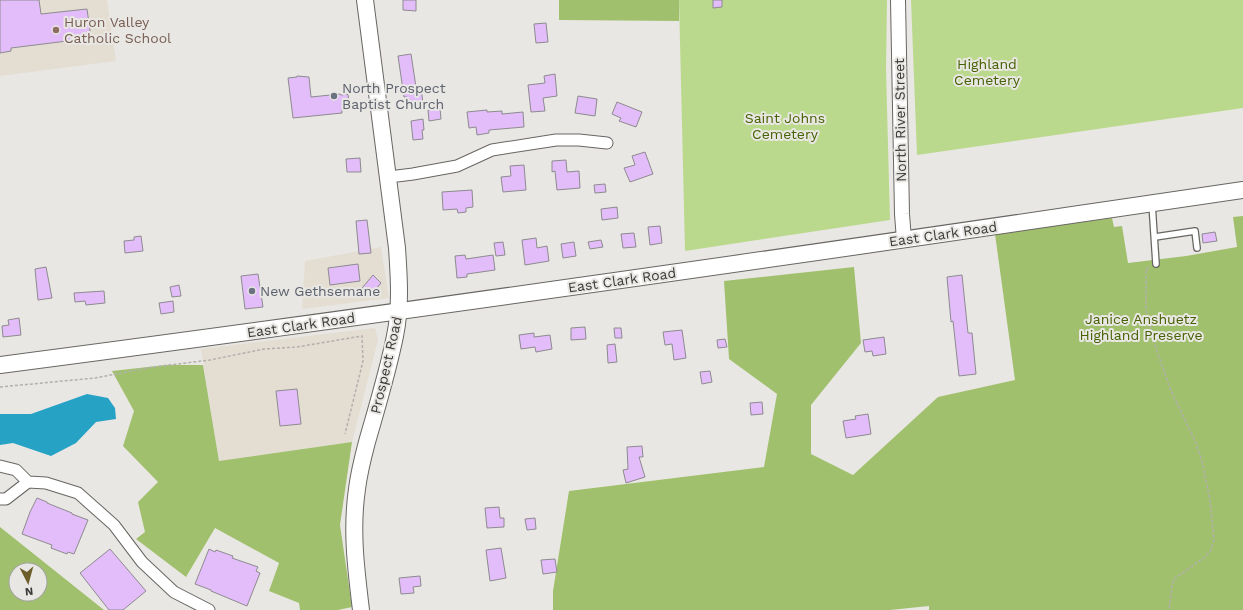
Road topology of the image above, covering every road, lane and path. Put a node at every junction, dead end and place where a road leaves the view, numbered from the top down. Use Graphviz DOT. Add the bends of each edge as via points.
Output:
graph roads {
  1 [pos="365,0"];
  2 [pos="898,0"];
  3 [pos="607,142"];
  4 [pos="388,177"];
  5 [pos="1243,190"];
  6 [pos="1152,204"];
  7 [pos="1155,237"];
  8 [pos="904,240"];
  9 [pos="1197,248"];
  10 [pos="1156,264"];
  11 [pos="1151,268"];
  12 [pos="398,312"];
  13 [pos="0,365"];
  14 [pos="0,387"];
  15 [pos="345,434"];
  16 [pos="0,466"];
  17 [pos="28,482"];
  18 [pos="0,499"];
  19 [pos="209,610"];
  20 [pos="361,610"];
  21 [pos="1168,610"];
  1 -- 4 [label="main road, Prospect Road"];
  2 -- 8 [label="street, North River Street"];
  3 -- 4 [label="street" via="549,141 492,150 457,166"];
  4 -- 12 [label="main road, Prospect Road" via="397,248"];
  5 -- 6 [label="main road, East Clark Road"];
  6 -- 7 [label="lane"];
  6 -- 8 [label="main road, East Clark Road"];
  7 -- 9 [label="lane" via="1194,231"];
  7 -- 10 [label="lane"];
  8 -- 12 [label="main road, East Clark Road"];
  11 -- 21 [label="path" via="1146,269 1146,310 1171,391 1202,461 1214,539 1211,550 1205,557 1174,579"];
  12 -- 13 [label="main road, East Clark Road"];
  12 -- 20 [label="main road, Prospect Road" via="395,336 357,487 353,521"];
  14 -- 15 [label="path" via="94,378 264,349 297,347 362,336 363,361"];
  16 -- 17 [label="street" via="16,470"];
  17 -- 18 [label="street" via="6,499"];
  17 -- 19 [label="street" via="46,483 78,493 114,525 142,562 174,592"];
}
